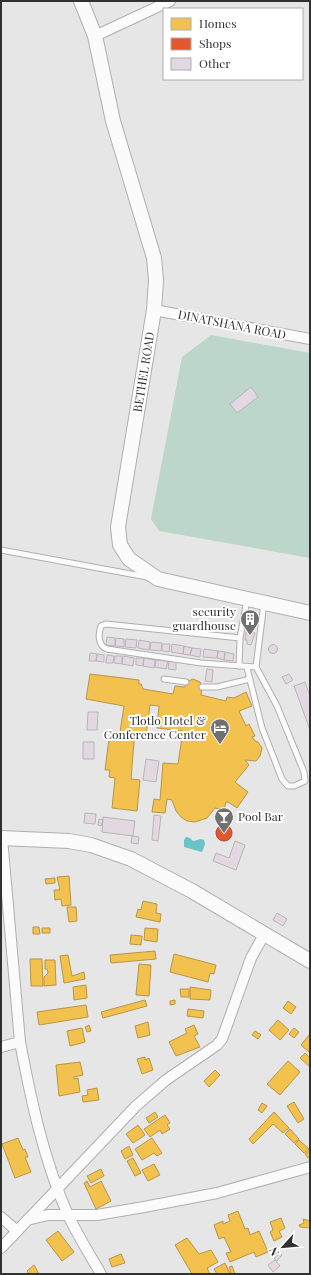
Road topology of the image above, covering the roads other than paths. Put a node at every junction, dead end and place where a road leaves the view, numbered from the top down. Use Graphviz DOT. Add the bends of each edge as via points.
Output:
graph roads {
  1 [pos="81,1"];
  2 [pos="170,1"];
  3 [pos="95,36"];
  4 [pos="154,310"];
  5 [pos="310,339"];
  6 [pos="1,550"];
  7 [pos="158,579"];
  8 [pos="247,598"];
  9 [pos="264,602"];
  10 [pos="310,613"];
  11 [pos="240,638"];
  12 [pos="239,666"];
  13 [pos="256,667"];
  14 [pos="247,668"];
  15 [pos="164,679"];
  16 [pos="250,679"];
  17 [pos="186,682"];
  18 [pos="202,687"];
  19 [pos="2,838"];
  20 [pos="265,933"];
  21 [pos="310,961"];
  22 [pos="20,1042"];
  23 [pos="1,1047"];
  24 [pos="310,1167"];
  25 [pos="57,1189"];
  26 [pos="69,1216"];
  27 [pos="1,1217"];
  28 [pos="27,1220"];
  29 [pos="17,1231"];
  30 [pos="1,1248"];
  31 [pos="101,1274"];
  1 -- 3 [label="street, BETHEL ROAD"];
  2 -- 3 [label="street"];
  3 -- 4 [label="street, BETHEL ROAD" via="113,121 154,258"];
  4 -- 5 [label="street, DINATSHANA ROAD"];
  4 -- 7 [label="street, BETHEL ROAD" via="118,528 120,545 129,559"];
  6 -- 7 [label="lane"];
  7 -- 8 [label="street, BETHEL ROAD"];
  8 -- 9 [label="street, BETHEL ROAD"];
  8 -- 11 [label="lane"];
  9 -- 10 [label="street, BETHEL ROAD"];
  9 -- 13 [label="lane" via="256,650"];
  11 -- 12 [label="lane"];
  11 -- 12 [label="lane" via="114,624 101,626 99,632 103,648 201,663"];
  12 -- 14 [label="lane"];
  13 -- 14 [label="lane"];
  13 -- 16 [label="lane" via="277,706 304,772 306,778 300,784 288,786 282,779 262,728"];
  14 -- 16 [label="lane"];
  15 -- 17 [label="lane"];
  16 -- 18 [label="lane" via="217,687"];
  19 -- 20 [label="street" via="70,841 91,845 131,859"];
  19 -- 22 [label="street"];
  20 -- 21 [label="street"];
  20 -- 25 [label="street" via="251,958 222,1039 166,1080 136,1106"];
  22 -- 23 [label="street"];
  22 -- 25 [label="street" via="36,1116"];
  24 -- 26 [label="street" via="210,1194 97,1216"];
  25 -- 26 [label="street"];
  25 -- 28 [label="street"];
  26 -- 28 [label="street" via="48,1215"];
  26 -- 31 [label="street"];
  27 -- 29 [label="street"];
  28 -- 29 [label="street"];
  29 -- 30 [label="street"];
}
